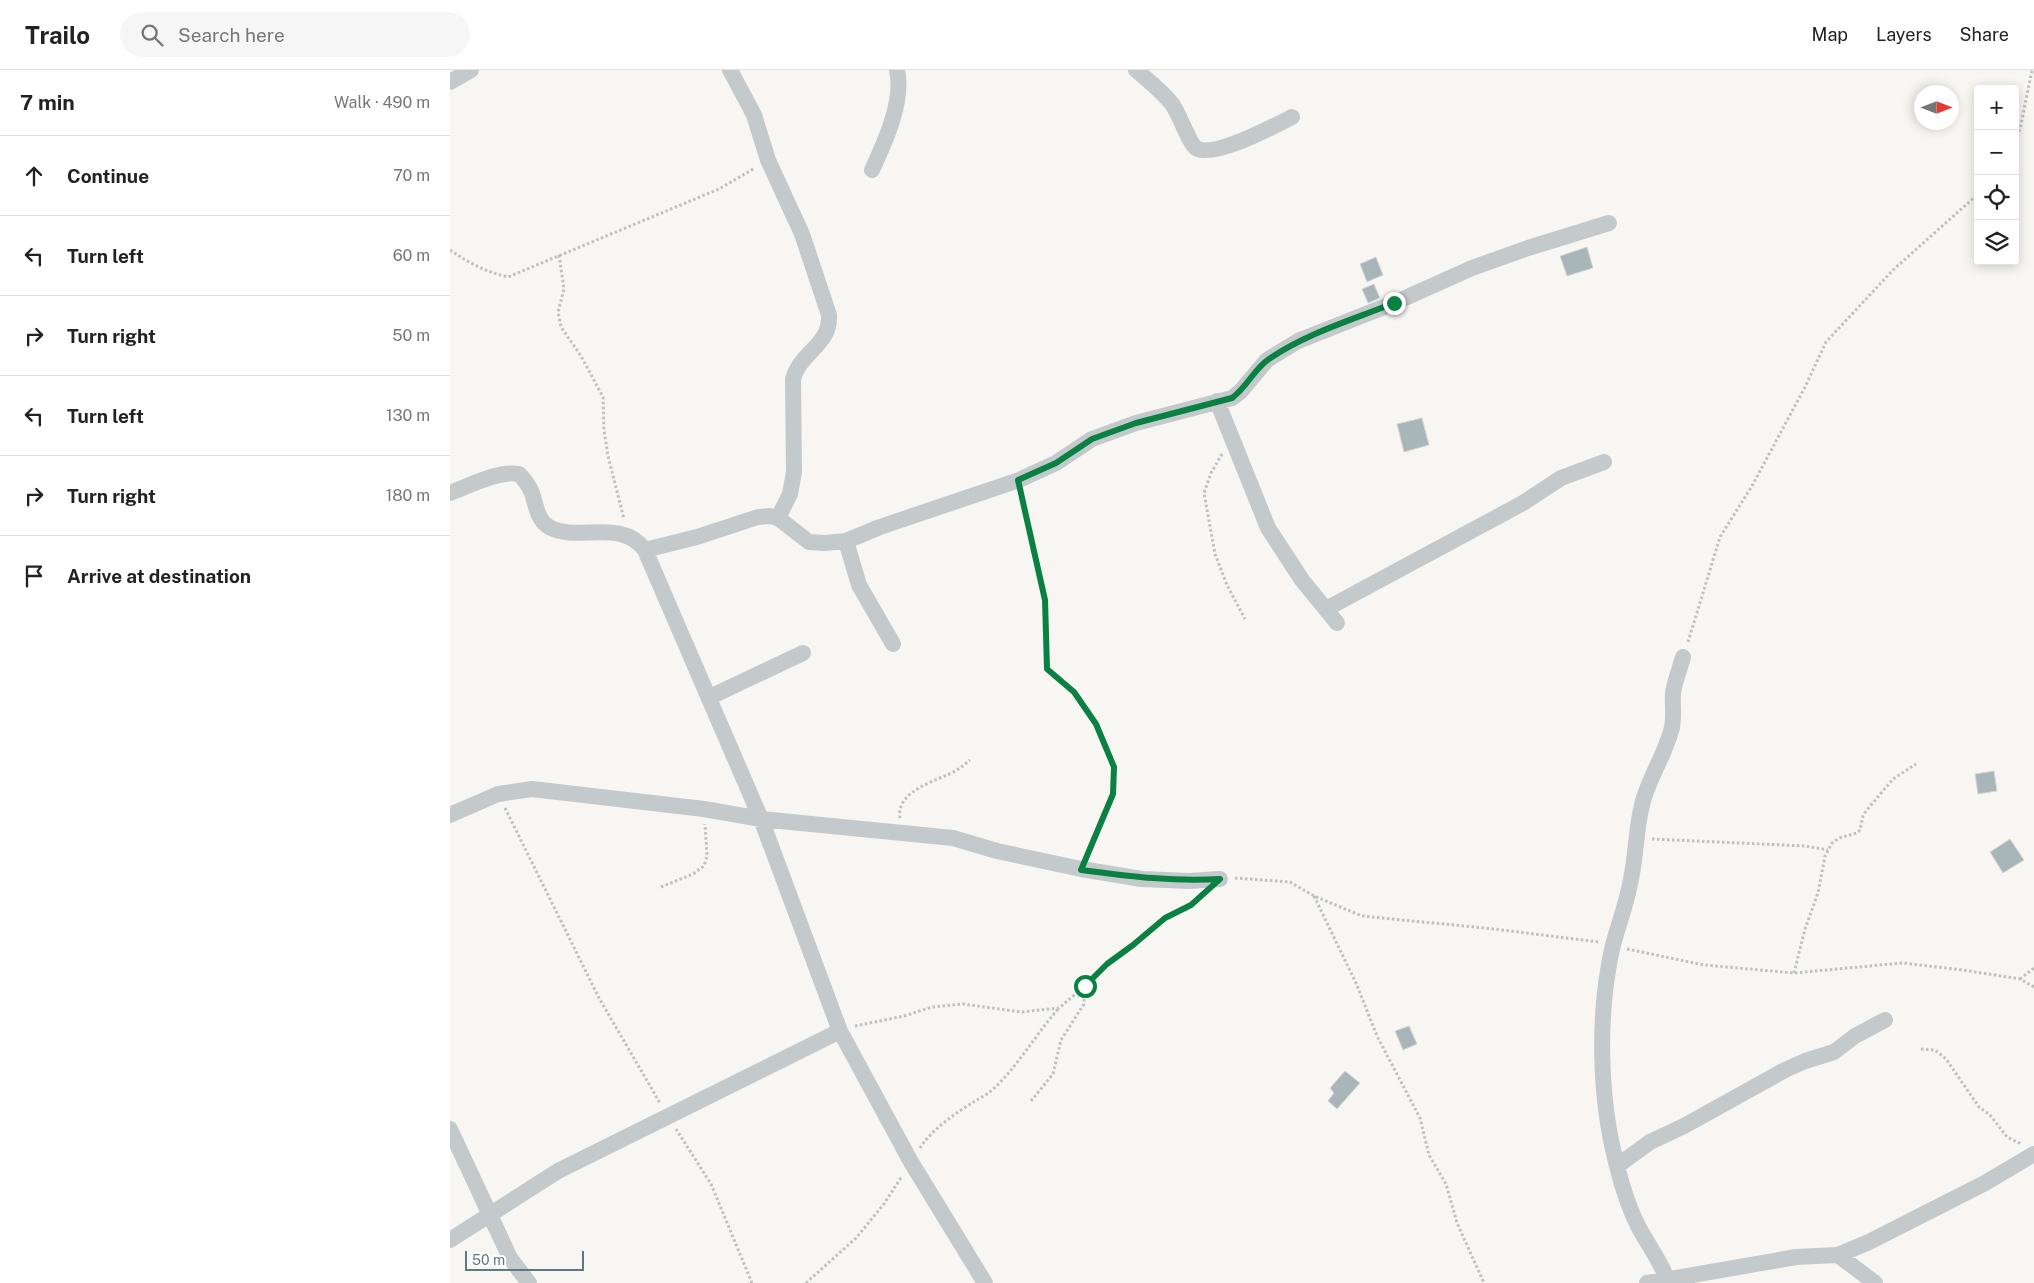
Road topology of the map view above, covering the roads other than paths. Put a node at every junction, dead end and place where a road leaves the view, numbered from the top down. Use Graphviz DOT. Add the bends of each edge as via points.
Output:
graph roads {
  1 [pos="471,70"];
  2 [pos="730,70"];
  3 [pos="897,70"];
  4 [pos="1136,70"];
  5 [pos="450,82"];
  6 [pos="1292,117"];
  7 [pos="872,170"];
  8 [pos="1609,224"];
  9 [pos="1218,401"];
  10 [pos="1604,462"];
  11 [pos="450,493"];
  12 [pos="778,518"];
  13 [pos="846,541"];
  14 [pos="645,550"];
  15 [pos="1326,609"];
  16 [pos="1337,623"];
  17 [pos="892,644"];
  18 [pos="802,653"];
  19 [pos="1683,657"];
  20 [pos="710,696"];
  21 [pos="450,815"];
  22 [pos="761,819"];
  23 [pos="1220,879"];
  24 [pos="1885,1020"];
  25 [pos="840,1031"];
  26 [pos="450,1129"];
  27 [pos="2030,1149"];
  28 [pos="1616,1166"];
  29 [pos="490,1215"];
  30 [pos="450,1240"];
  31 [pos="1838,1255"];
  32 [pos="1667,1279"];
  33 [pos="529,1283"];
  34 [pos="985,1283"];
  35 [pos="1648,1283"];
  36 [pos="1875,1283"];
  1 -- 5 [label="street"];
  2 -- 12 [label="street" via="754,115 768,160 802,234 826,300 830,326 823,340 804,356 794,374 794,472 790,494"];
  3 -- 7 [label="street" via="899,89 887,138"];
  4 -- 6 [label="street" via="1172,104 1197,149 1223,146 1254,136"];
  8 -- 9 [label="street" via="1472,268 1298,341 1267,360 1232,398"];
  9 -- 13 [label="street" via="1136,423 1092,439 1056,463 1018,480"];
  9 -- 15 [label="street" via="1268,528 1302,580"];
  10 -- 15 [label="street" via="1561,478 1523,503"];
  11 -- 14 [label="street" via="498,475 519,474 531,491 540,519 548,527 562,532 616,533 639,542"];
  12 -- 13 [label="street" via="809,542"];
  12 -- 14 [label="street" via="758,517"];
  13 -- 17 [label="street" via="859,584"];
  14 -- 20 [label="street"];
  15 -- 16 [label="street"];
  18 -- 20 [label="street"];
  19 -- 28 [label="street" via="1673,692 1672,729 1642,804 1631,879 1606,984 1604,1074 1608,1125"];
  20 -- 22 [label="street"];
  21 -- 22 [label="street" via="498,794 532,789 704,809"];
  22 -- 23 [label="street" via="952,838 1081,870 1142,879"];
  22 -- 25 [label="street"];
  24 -- 28 [label="street" via="1834,1052 1785,1070 1650,1142"];
  25 -- 29 [label="street" via="558,1171"];
  25 -- 34 [label="street" via="911,1162"];
  26 -- 29 [label="street"];
  27 -- 31 [label="street" via="1985,1183"];
  28 -- 32 [label="street" via="1638,1225 1660,1260"];
  29 -- 30 [label="street"];
  29 -- 33 [label="street" via="510,1258"];
  31 -- 32 [label="street" via="1796,1257"];
  31 -- 36 [label="street"];
  32 -- 35 [label="street"];
}
